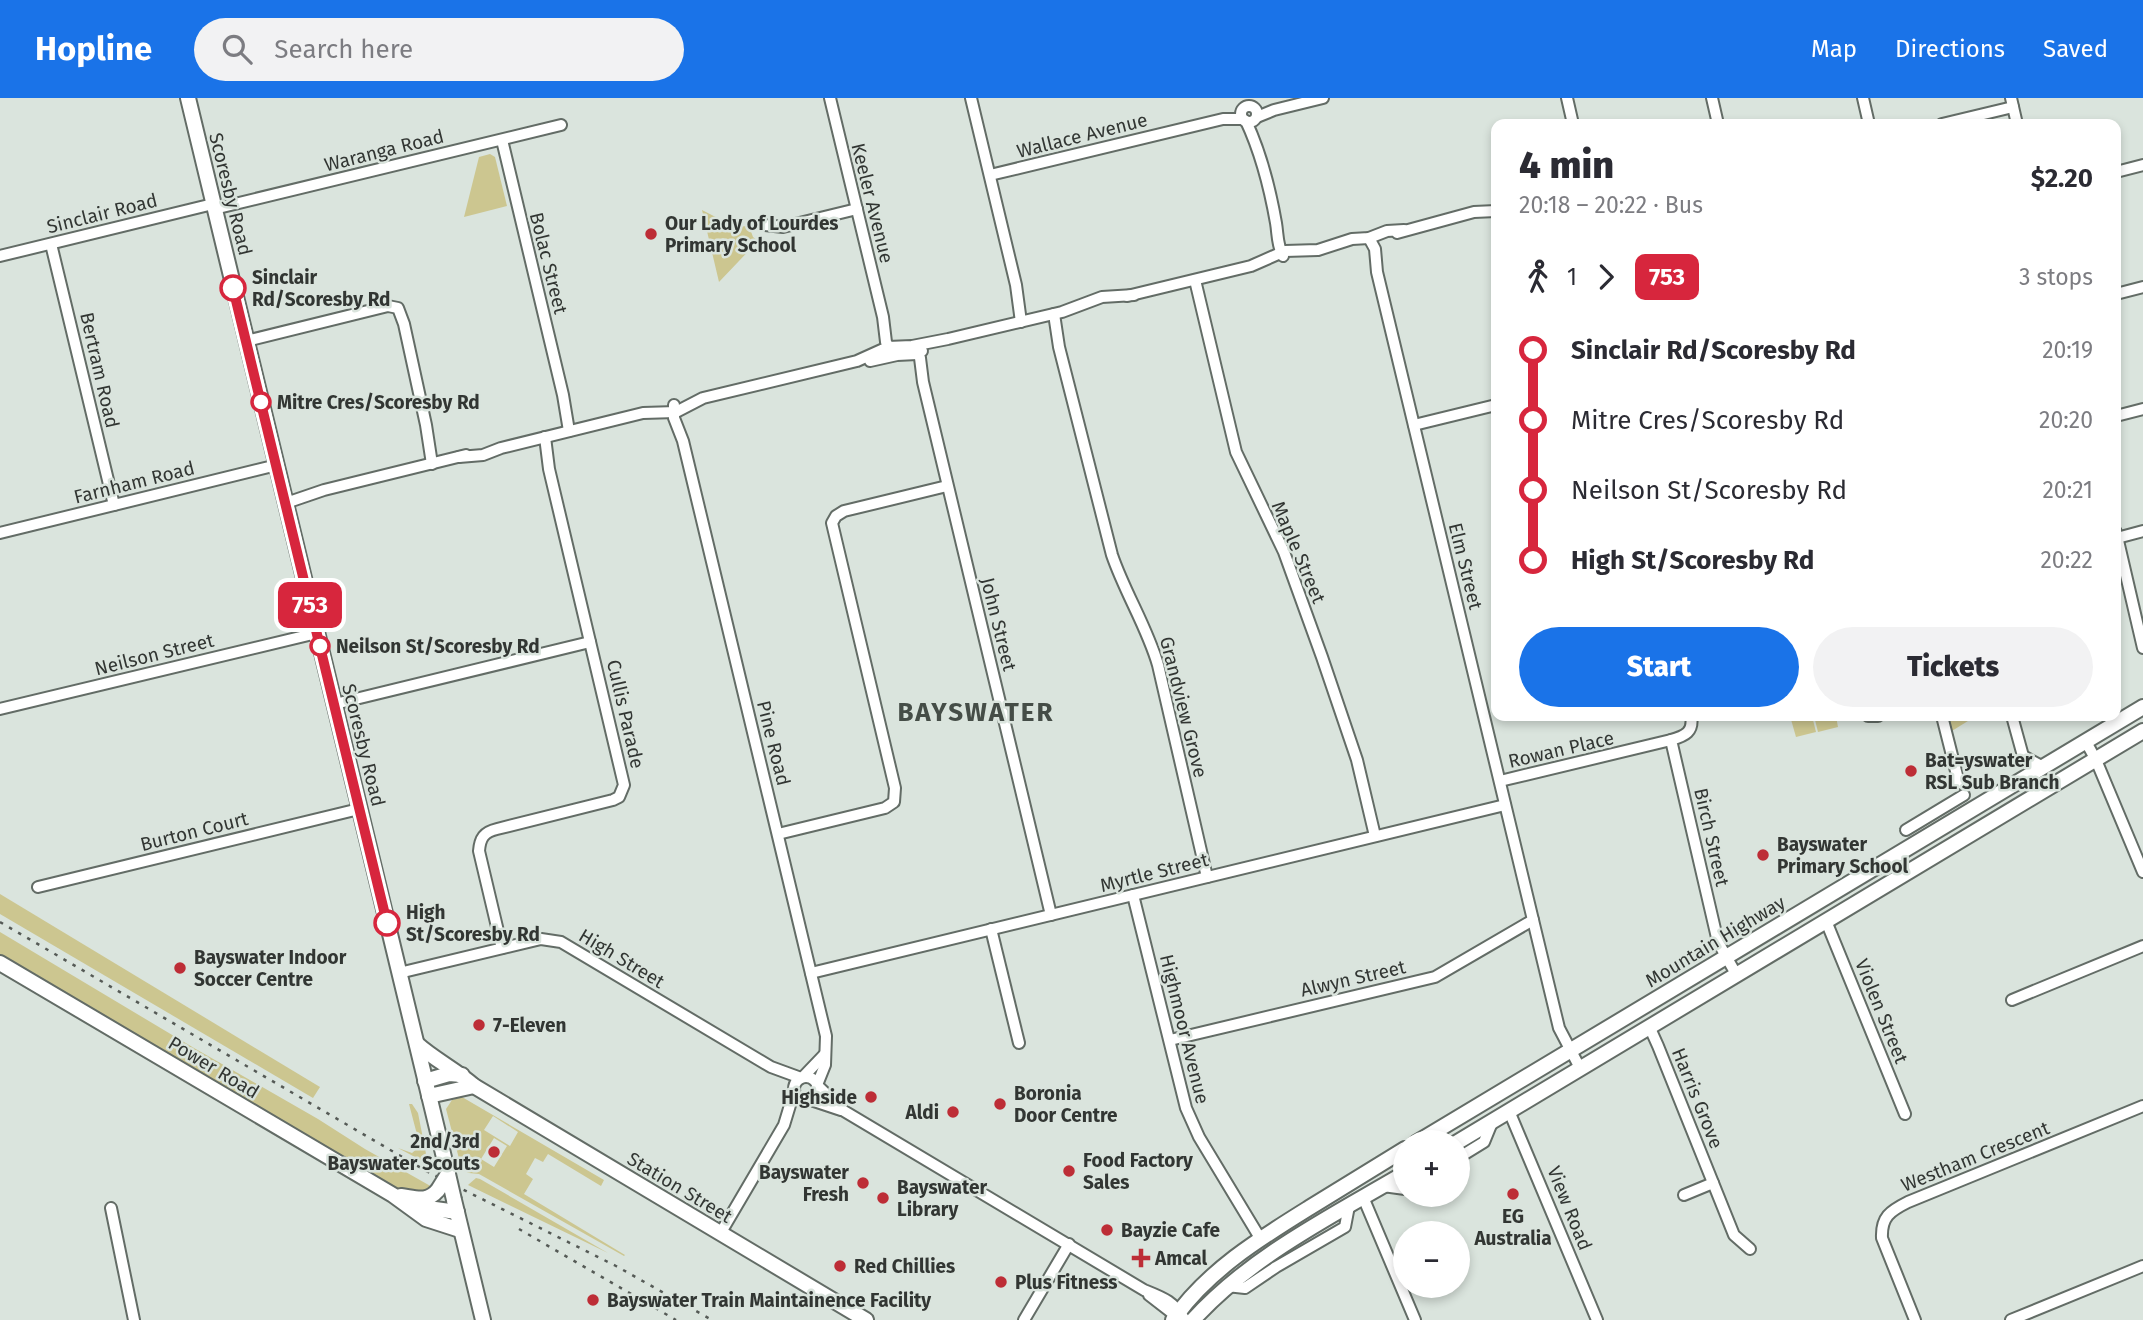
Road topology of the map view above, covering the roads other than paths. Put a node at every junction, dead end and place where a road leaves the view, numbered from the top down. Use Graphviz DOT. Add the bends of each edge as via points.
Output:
graph roads {
  1 [pos="188,98"];
  2 [pos="830,98"];
  3 [pos="971,98"];
  4 [pos="1323,98"];
  5 [pos="1567,98"];
  6 [pos="1712,98"];
  7 [pos="1863,98"];
  8 [pos="2012,102"];
  9 [pos="1249,111"];
  10 [pos="1572,119"];
  11 [pos="1717,119"];
  12 [pos="1868,119"];
  13 [pos="1958,119"];
  14 [pos="561,125"];
  15 [pos="502,140"];
  16 [pos="2143,165"];
  17 [pos="2121,171"];
  18 [pos="990,175"];
  19 [pos="214,207"];
  20 [pos="857,209"];
  21 [pos="1491,211"];
  22 [pos="765,225"];
  23 [pos="1370,242"];
  24 [pos="51,244"];
  25 [pos="1284,254"];
  26 [pos="0,256"];
  27 [pos="1195,280"];
  28 [pos="2143,287"];
  29 [pos="2121,293"];
  30 [pos="1055,314"];
  31 [pos="1024,321"];
  32 [pos="246,341"];
  33 [pos="891,350"];
  34 [pos="915,351"];
  35 [pos="1491,406"];
  36 [pos="675,409"];
  37 [pos="2143,409"];
  38 [pos="2121,415"];
  39 [pos="1414,425"];
  40 [pos="572,430"];
  41 [pos="538,439"];
  42 [pos="435,463"];
  43 [pos="277,465"];
  44 [pos="947,486"];
  45 [pos="285,499"];
  46 [pos="114,505"];
  47 [pos="2143,531"];
  48 [pos="0,533"];
  49 [pos="2121,534"];
  50 [pos="2121,556"];
  51 [pos="317,632"];
  52 [pos="590,642"];
  53 [pos="2143,648"];
  54 [pos="335,704"];
  55 [pos="2143,707"];
  56 [pos="0,709"];
  57 [pos="1692,721"];
  58 [pos="1943,721"];
  59 [pos="2013,721"];
  60 [pos="2120,721"];
  61 [pos="2121,721"];
  62 [pos="2143,731"];
  63 [pos="1671,740"];
  64 [pos="2086,742"];
  65 [pos="2096,760"];
  66 [pos="2043,767"];
  67 [pos="1500,781"];
  68 [pos="1961,788"];
  69 [pos="1505,805"];
  70 [pos="359,809"];
  71 [pos="1972,810"];
  72 [pos="1982,827"];
  73 [pos="1906,830"];
  74 [pos="778,834"];
  75 [pos="1375,836"];
  76 [pos="2143,872"];
  77 [pos="1207,877"];
  78 [pos="38,887"];
  79 [pos="1133,895"];
  80 [pos="1051,915"];
  81 [pos="1533,920"];
  82 [pos="1826,921"];
  83 [pos="991,929"];
  84 [pos="2143,946"];
  85 [pos="502,948"];
  86 [pos="1726,957"];
  87 [pos="0,963"];
  88 [pos="399,973"];
  89 [pos="811,973"];
  90 [pos="1736,974"];
  91 [pos="2012,1000"];
  92 [pos="1649,1026"];
  93 [pos="1170,1040"];
  94 [pos="1019,1043"];
  95 [pos="417,1044"];
  96 [pos="1570,1050"];
  97 [pos="825,1054"];
  98 [pos="771,1068"];
  99 [pos="1580,1068"];
  100 [pos="462,1076"];
  101 [pos="802,1078"];
  102 [pos="425,1081"];
  103 [pos="818,1085"];
  104 [pos="474,1086"];
  105 [pos="794,1091"];
  106 [pos="429,1096"];
  107 [pos="809,1101"];
  108 [pos="2143,1106"];
  109 [pos="844,1111"];
  110 [pos="1509,1111"];
  111 [pos="1905,1114"];
  112 [pos="1493,1120"];
  113 [pos="784,1125"];
  114 [pos="1438,1130"];
  115 [pos="1470,1134"];
  116 [pos="1470,1151"];
  117 [pos="1393,1156"];
  118 [pos="448,1174"];
  119 [pos="1393,1180"];
  120 [pos="1713,1183"];
  121 [pos="1383,1186"];
  122 [pos="1393,1187"];
  123 [pos="393,1195"];
  124 [pos="1684,1195"];
  125 [pos="1363,1197"];
  126 [pos="408,1204"];
  127 [pos="456,1206"];
  128 [pos="111,1208"];
  129 [pos="460,1230"];
  130 [pos="720,1234"];
  131 [pos="1260,1238"];
  132 [pos="1069,1244"];
  133 [pos="1750,1250"];
  134 [pos="2143,1266"];
  135 [pos="1179,1317"];
  136 [pos="134,1320"];
  137 [pos="483,1320"];
  138 [pos="866,1320"];
  139 [pos="1024,1320"];
  140 [pos="1193,1320"];
  141 [pos="1415,1320"];
  142 [pos="1597,1320"];
  143 [pos="1915,1320"];
  144 [pos="2011,1320"];
  1 -- 19 [label="main road, Scoresby Road"];
  2 -- 20 [label="street, Keeler Avenue"];
  3 -- 18 [label="street"];
  4 -- 9 [label="street"];
  5 -- 10 [label="street"];
  6 -- 11 [label="street"];
  7 -- 12 [label="street"];
  8 -- 13 [label="street"];
  9 -- 18 [label="street, Wallace Avenue"];
  9 -- 25 [label="street"];
  14 -- 15 [label="street, Waranga Road"];
  15 -- 19 [label="street, Waranga Road"];
  15 -- 40 [label="street, Bolac Street"];
  16 -- 17 [label="street"];
  18 -- 31 [label="street"];
  19 -- 24 [label="street, Sinclair Road"];
  19 -- 32 [label="main road, Scoresby Road"];
  20 -- 22 [label="street" via="783,227"];
  20 -- 33 [label="street, Keeler Avenue"];
  21 -- 23 [label="street" via="1387,231"];
  23 -- 25 [label="street" via="1352,239 1302,257"];
  23 -- 39 [label="street, Elm Street"];
  24 -- 26 [label="street, Sinclair Road"];
  24 -- 46 [label="street, Bertram Road"];
  25 -- 27 [label="street" via="1269,265"];
  27 -- 30 [label="street"];
  27 -- 75 [label="street, Maple Street" via="1236,452 1284,552 1357,760"];
  28 -- 29 [label="street"];
  30 -- 31 [label="street"];
  30 -- 77 [label="street, Grandview Grove" via="1059,347 1112,555 1158,665"];
  31 -- 34 [label="street"];
  32 -- 42 [label="street" via="388,306 398,308"];
  32 -- 43 [label="main road, Scoresby Road"];
  33 -- 34 [label="street"];
  33 -- 36 [label="street" via="857,362 690,399"];
  34 -- 44 [label="street, John Street"];
  35 -- 39 [label="street"];
  36 -- 40 [label="street" via="656,406"];
  36 -- 74 [label="street, Pine Road"];
  37 -- 38 [label="street"];
  39 -- 67 [label="street, Elm Street"];
  40 -- 41 [label="street"];
  41 -- 42 [label="street" via="498,443"];
  41 -- 52 [label="street, Cullis Parade" via="550,469"];
  42 -- 45 [label="street"];
  43 -- 45 [label="main road, Scoresby Road"];
  43 -- 46 [label="street, Farnham Road"];
  44 -- 74 [label="street" via="844,511 832,523 895,788 894,802"];
  44 -- 80 [label="street, John Street"];
  45 -- 51 [label="main road, Scoresby Road"];
  46 -- 48 [label="street, Farnham Road"];
  47 -- 49 [label="street"];
  50 -- 53 [label="street"];
  51 -- 54 [label="main road, Scoresby Road"];
  51 -- 56 [label="street, Neilson Street"];
  52 -- 54 [label="street"];
  52 -- 85 [label="street, Cullis Parade" via="624,785 613,800 484,835 479,851"];
  54 -- 70 [label="main road, Scoresby Road"];
  55 -- 61 [label="main road, Mountain Highway"];
  57 -- 63 [label="street" via="1689,732"];
  58 -- 68 [label="street"];
  59 -- 66 [label="street" via="2025,758"];
  60 -- 64 [label="main road, Mountain Highway"];
  62 -- 65 [label="main road, Mountain Highway"];
  63 -- 67 [label="street, Rowan Place"];
  63 -- 86 [label="street, Birch Street" via="1718,942"];
  64 -- 65 [label="street"];
  64 -- 66 [label="main road, Mountain Highway"];
  65 -- 72 [label="main road, Mountain Highway"];
  65 -- 76 [label="street"];
  66 -- 71 [label="main road, Mountain Highway"];
  67 -- 69 [label="street, Elm Street"];
  68 -- 71 [label="street"];
  68 -- 73 [label="street"];
  69 -- 75 [label="street, Myrtle Street"];
  69 -- 81 [label="street, Elm Street"];
  70 -- 78 [label="street, Burton Court"];
  70 -- 88 [label="main road, Scoresby Road"];
  71 -- 72 [label="street"];
  71 -- 86 [label="main road, Mountain Highway"];
  72 -- 82 [label="main road, Mountain Highway"];
  74 -- 89 [label="street, Pine Road"];
  75 -- 77 [label="street, Myrtle Street"];
  77 -- 79 [label="street, Myrtle Street"];
  79 -- 80 [label="street, Myrtle Street"];
  79 -- 93 [label="street, Highmoor Avenue"];
  80 -- 83 [label="street, Myrtle Street"];
  81 -- 93 [label="street, Alwyn Street" via="1435,977"];
  81 -- 96 [label="street, Elm Street" via="1559,1028"];
  82 -- 90 [label="main road, Mountain Highway"];
  82 -- 111 [label="street, Violen Street"];
  83 -- 89 [label="street, Myrtle Street"];
  83 -- 94 [label="street"];
  84 -- 91 [label="street"];
  85 -- 88 [label="street, High Street"];
  85 -- 98 [label="street, High Street" via="541,939 561,942"];
  86 -- 90 [label="street, Birch Street"];
  86 -- 96 [label="main road, Mountain Highway"];
  87 -- 123 [label="main road, Power Road"];
  88 -- 95 [label="main road, Scoresby Road"];
  89 -- 97 [label="street, Pine Road" via="826,1036"];
  90 -- 92 [label="main road, Mountain Highway"];
  92 -- 99 [label="main road, Mountain Highway"];
  92 -- 120 [label="street, Harris Grove"];
  93 -- 131 [label="street, Highmoor Avenue" via="1191,1121"];
  95 -- 100 [label="main road, Station Street"];
  95 -- 102 [label="main road, Scoresby Road"];
  96 -- 99 [label="street, Elm Street"];
  96 -- 114 [label="main road, Mountain Highway"];
  97 -- 101 [label="street"];
  97 -- 103 [label="street, Pine Road"];
  98 -- 101 [label="street, High Street"];
  98 -- 105 [label="street, High Street"];
  99 -- 110 [label="main road, Mountain Highway"];
  100 -- 102 [label="main road" via="449,1074"];
  100 -- 104 [label="main road, Station Street"];
  101 -- 103 [label="street" via="812,1078"];
  101 -- 105 [label="street"];
  102 -- 106 [label="main road, Scoresby Road"];
  103 -- 107 [label="street" via="816,1097"];
  103 -- 109 [label="street"];
  104 -- 106 [label="main road"];
  104 -- 130 [label="main road, Station Street"];
  105 -- 107 [label="street" via="799,1099"];
  105 -- 113 [label="street"];
  106 -- 118 [label="main road, Scoresby Road"];
  107 -- 109 [label="street"];
  107 -- 113 [label="street"];
  108 -- 143 [label="street, Westham Crescent" via="1889,1213 1881,1226 1882,1238"];
  109 -- 132 [label="street"];
  110 -- 112 [label="main road, Mountain Highway"];
  110 -- 142 [label="street, View Road"];
  112 -- 115 [label="main road, Mountain Highway"];
  112 -- 116 [label="street" via="1484,1142"];
  113 -- 130 [label="street"];
  117 -- 131 [label="main road"];
  118 -- 123 [label="main road, bridge" via="431,1198"];
  118 -- 127 [label="main road, Scoresby Road, bridge"];
  119 -- 121 [label="main road"];
  120 -- 124 [label="street"];
  120 -- 133 [label="street, Harris Grove" via="1734,1236"];
  121 -- 122 [label="street"];
  121 -- 125 [label="main road"];
  123 -- 126 [label="main road, Power Road"];
  125 -- 140 [label="main road" via="1227,1286"];
  125 -- 141 [label="street"];
  126 -- 127 [label="main road, Power Road" via="425,1209"];
  126 -- 129 [label="main road, Power Road" via="426,1219"];
  127 -- 129 [label="main road, Scoresby Road"];
  128 -- 136 [label="street"];
  129 -- 137 [label="main road, Scoresby Road"];
  130 -- 138 [label="main road, Station Street"];
  131 -- 135 [label="main road" via="1219,1270"];
  132 -- 135 [label="street"];
  132 -- 139 [label="street"];
  134 -- 144 [label="street"];
}
